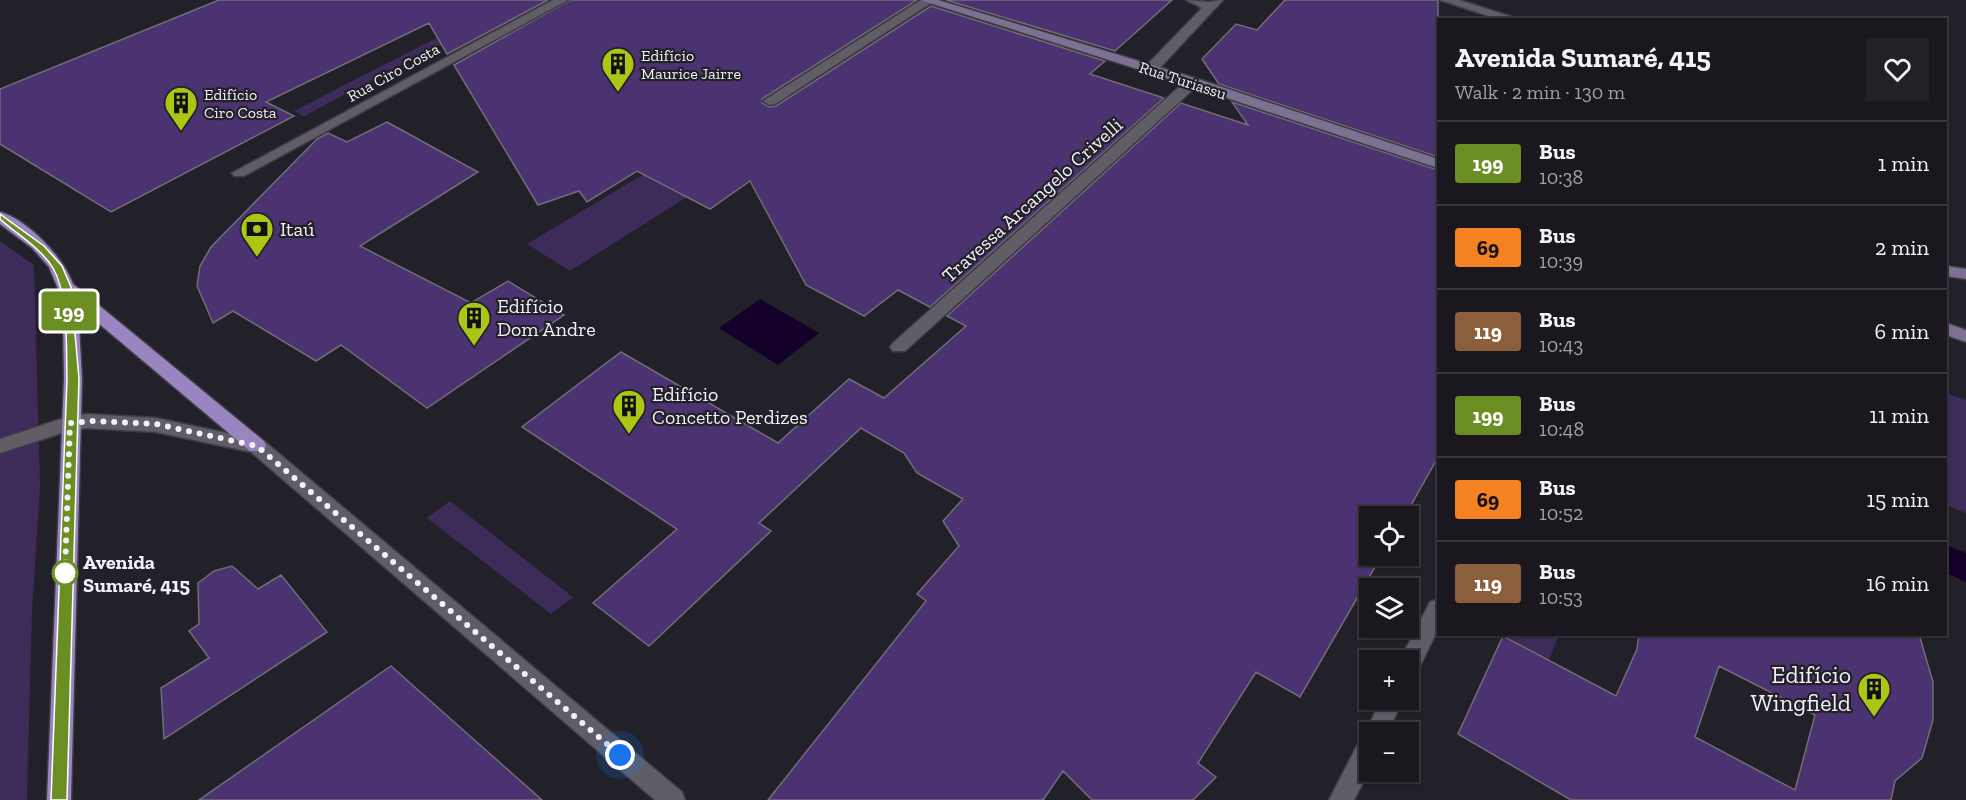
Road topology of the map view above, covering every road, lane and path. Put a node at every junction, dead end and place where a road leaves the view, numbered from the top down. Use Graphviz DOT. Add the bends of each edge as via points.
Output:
graph roads {
  1 [pos="562,0"];
  2 [pos="927,0"];
  3 [pos="1192,0"];
  4 [pos="1446,0"];
  5 [pos="1214,4"];
  6 [pos="1509,18"];
  7 [pos="1151,69"];
  8 [pos="1193,82"];
  9 [pos="770,101"];
  10 [pos="1437,164"];
  11 [pos="239,173"];
  12 [pos="0,217"];
  13 [pos="1947,271"];
  14 [pos="1966,274"];
  15 [pos="66,287"];
  16 [pos="1947,329"];
  17 [pos="1966,336"];
  18 [pos="899,347"];
  19 [pos="70,423"];
  20 [pos="0,446"];
  21 [pos="257,446"];
  22 [pos="1437,610"];
  23 [pos="1417,650"];
  24 [pos="1359,765"];
  25 [pos="59,800"];
  26 [pos="673,800"];
  27 [pos="1341,800"];
  1 -- 11 [label="street, Rua Ciro Costa"];
  2 -- 7 [label="street, Rua Turiassu"];
  2 -- 9 [label="street"];
  3 -- 5 [label="street"];
  4 -- 6 [label="street"];
  5 -- 7 [label="street"];
  7 -- 8 [label="street, Rua Turiassu"];
  8 -- 10 [label="street, Rua Turiassu"];
  8 -- 18 [label="street, Travessa Arcangelo Crivelli"];
  12 -- 15 [label="main road" via="52,260"];
  13 -- 14 [label="street"];
  15 -- 19 [label="main road" via="73,379"];
  15 -- 21 [label="main road"];
  16 -- 17 [label="street"];
  19 -- 20 [label="street"];
  19 -- 21 [label="street" via="156,424"];
  19 -- 25 [label="main road"];
  21 -- 26 [label="street"];
  22 -- 23 [label="street"];
  24 -- 27 [label="street"];
}
